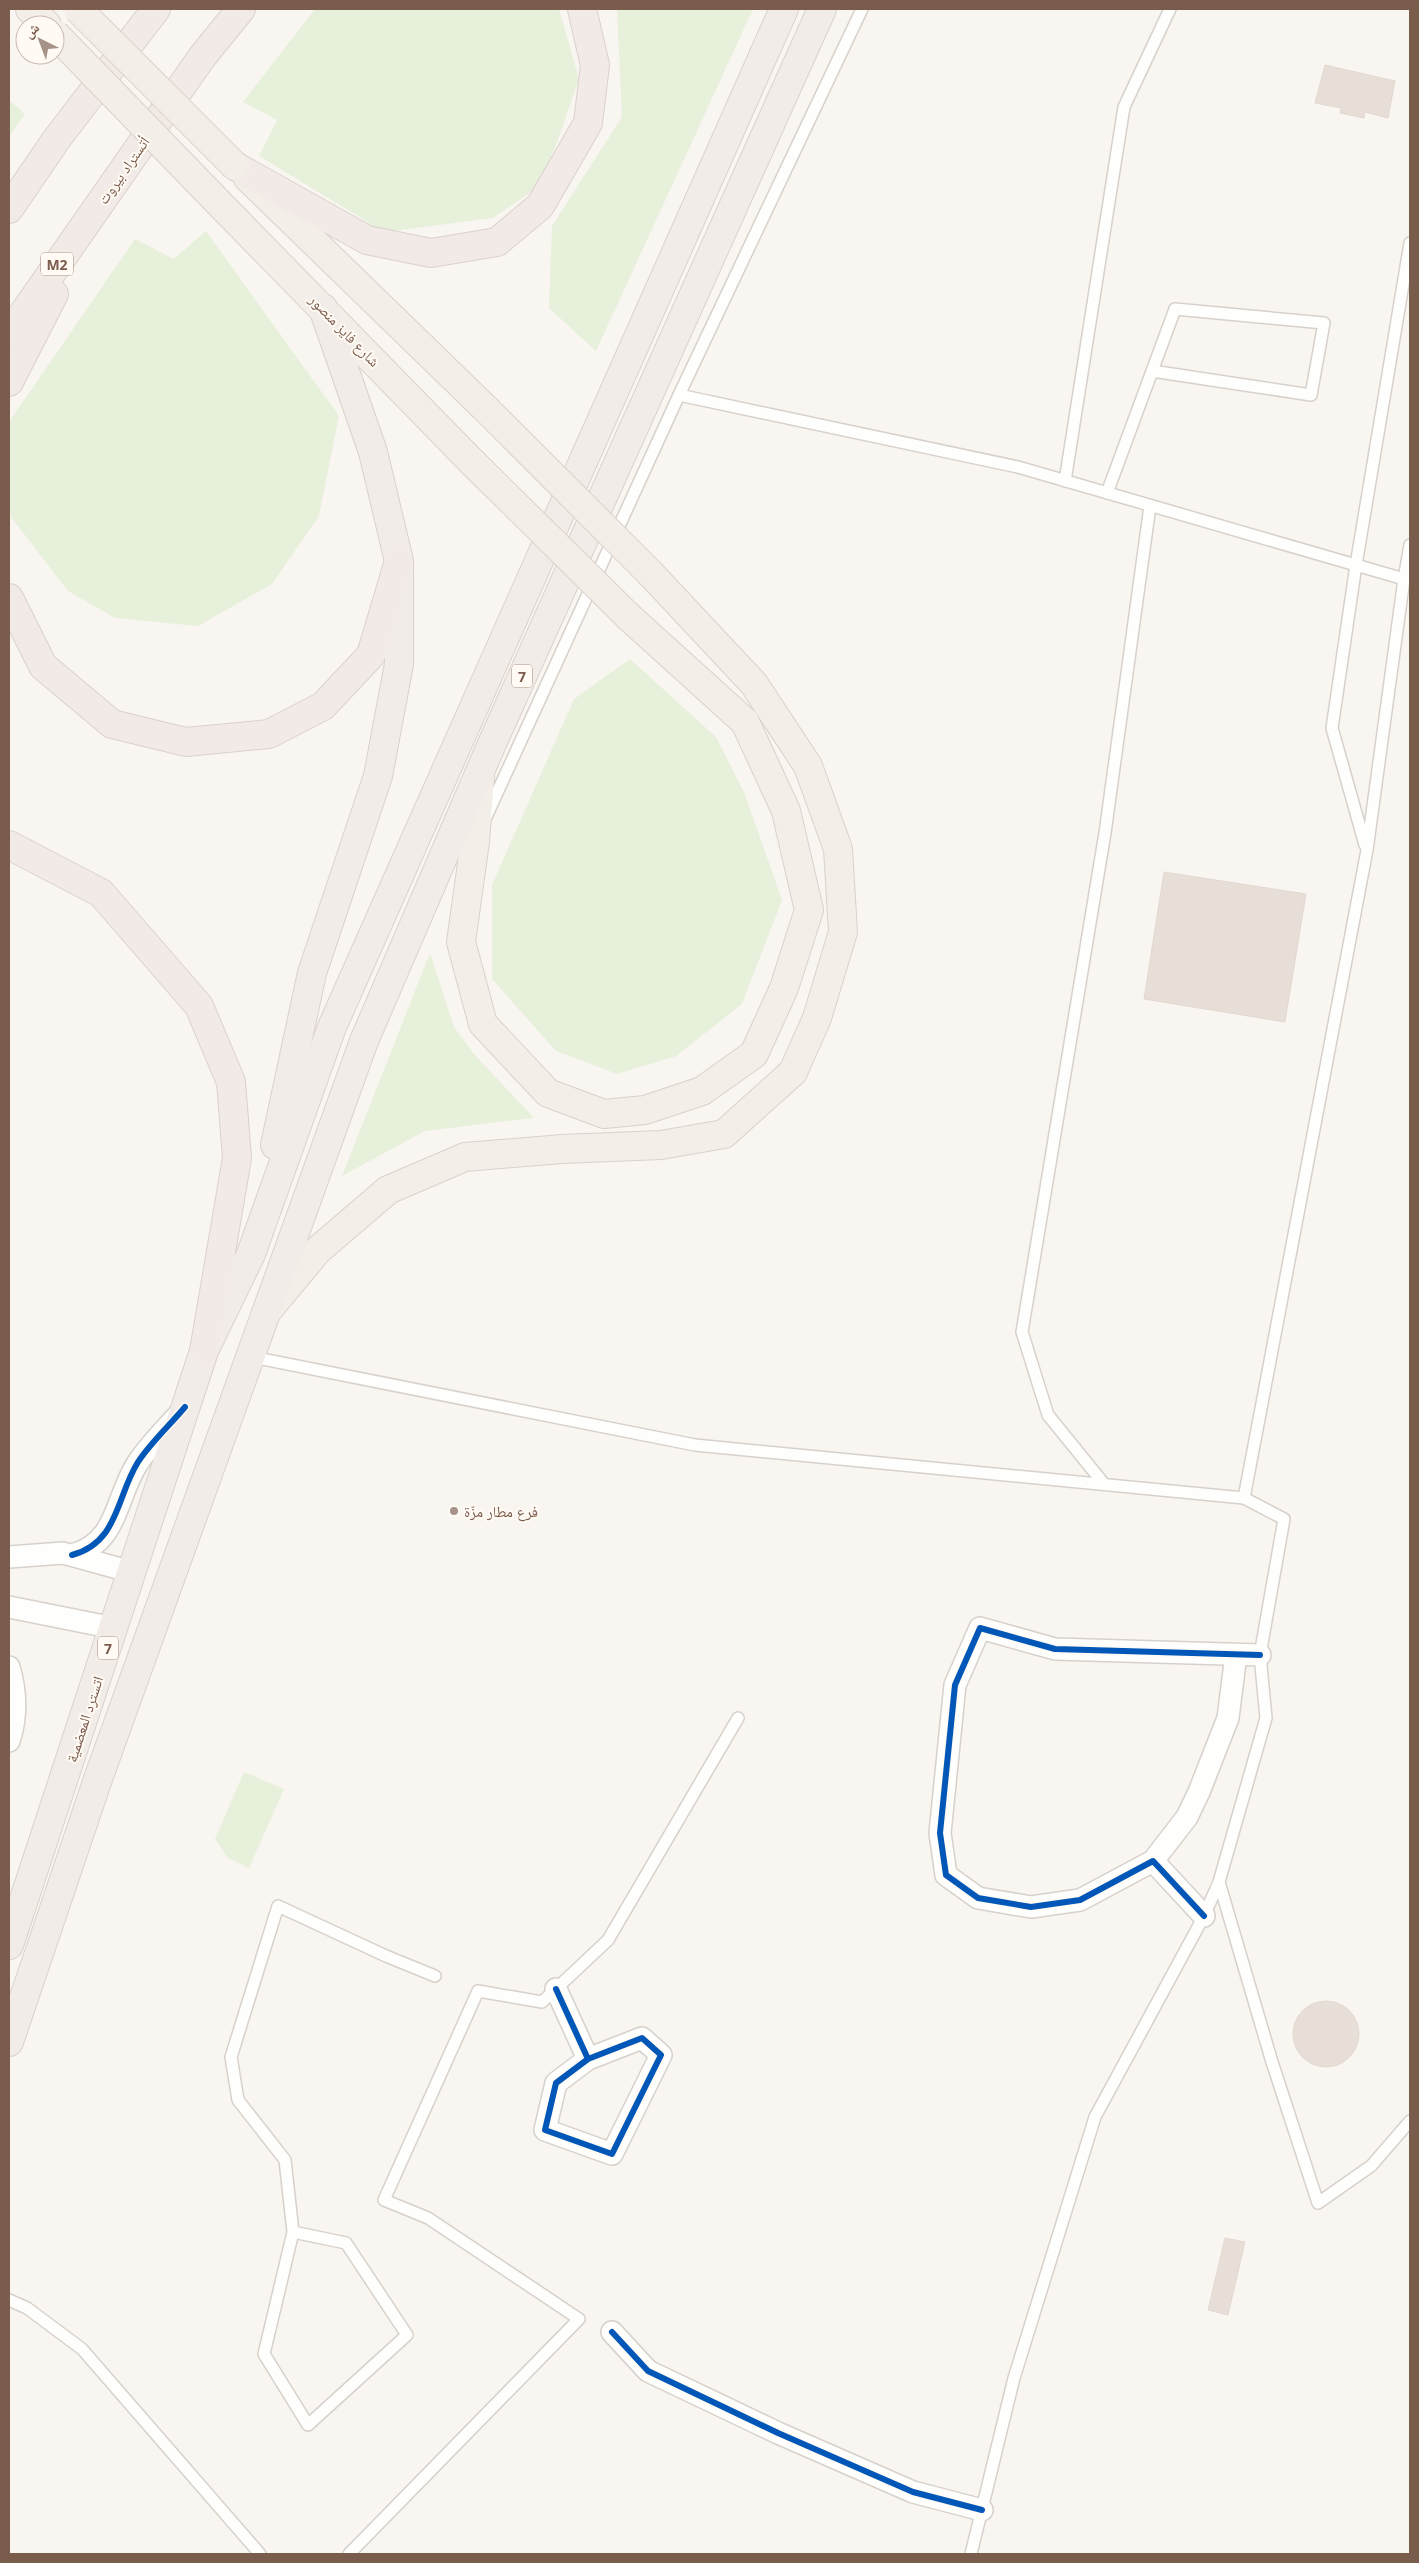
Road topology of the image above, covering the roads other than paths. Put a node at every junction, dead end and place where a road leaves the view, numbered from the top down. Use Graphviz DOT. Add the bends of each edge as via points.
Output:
graph roads {
  1 [pos="78,9"];
  2 [pos="156,9"];
  3 [pos="241,9"];
  4 [pos="259,9"];
  5 [pos="582,9"];
  6 [pos="784,9"];
  7 [pos="822,9"];
  8 [pos="862,9"];
  9 [pos="1170,9"];
  10 [pos="65,44"];
  11 [pos="202,57"];
  12 [pos="56,140"];
  13 [pos="236,166"];
  14 [pos="9,172"];
  15 [pos="106,194"];
  16 [pos="9,209"];
  17 [pos="1410,243"];
  18 [pos="323,308"];
  19 [pos="9,334"];
  20 [pos="1152,371"];
  21 [pos="9,382"];
  22 [pos="679,395"];
  23 [pos="1065,481"];
  24 [pos="1107,493"];
  25 [pos="1150,506"];
  26 [pos="1410,545"];
  27 [pos="399,561"];
  28 [pos="1356,566"];
  29 [pos="1404,579"];
  30 [pos="9,598"];
  31 [pos="481,768"];
  32 [pos="475,842"];
  33 [pos="9,845"];
  34 [pos="1367,850"];
  35 [pos="251,1254"];
  36 [pos="269,1309"];
  37 [pos="204,1351"];
  38 [pos="252,1357"];
  39 [pos="186,1407"];
  40 [pos="1104,1484"];
  41 [pos="1244,1498"];
  42 [pos="72,1555"];
  43 [pos="9,1557"];
  44 [pos="132,1572"];
  45 [pos="9,1607"];
  46 [pos="114,1628"];
  47 [pos="1236,1654"];
  48 [pos="1260,1655"];
  49 [pos="9,1667"];
  50 [pos="738,1718"];
  51 [pos="9,1741"];
  52 [pos="1154,1861"];
  53 [pos="1218,1882"];
  54 [pos="1204,1916"];
  55 [pos="9,1944"];
  56 [pos="435,1976"];
  57 [pos="556,1989"];
  58 [pos="9,2042"];
  59 [pos="588,2059"];
  60 [pos="1410,2121"];
  61 [pos="293,2232"];
  62 [pos="9,2300"];
  63 [pos="612,2332"];
  64 [pos="982,2510"];
  65 [pos="260,2554"];
  66 [pos="349,2554"];
  67 [pos="971,2554"];
  1 -- 13 [label="main road, bridge"];
  2 -- 12 [label="highway"];
  3 -- 11 [label="highway, أتستراد بيروت"];
  4 -- 11 [label="highway"];
  5 -- 13 [label="highway" via="595,65 588,123 540,206 497,242 431,252 367,240"];
  6 -- 35 [label="highway, 7" via="332,1027"];
  7 -- 31 [label="highway, 7"];
  8 -- 22 [label="lane"];
  9 -- 23 [label="lane" via="1124,107"];
  10 -- 18 [label="main road, شارع فايز منصور, bridge"];
  11 -- 15 [label="highway, أتستراد بيروت"];
  12 -- 14 [label="highway"];
  12 -- 16 [label="highway"];
  13 -- 36 [label="main road, bridge" via="486,409 651,574 754,684 808,766 838,849 843,932 817,1018 793,1072 724,1134 661,1145 465,1157 388,1190 318,1250"];
  15 -- 19 [label="highway, أتستراد بيروت / M2"];
  15 -- 21 [label="highway"];
  17 -- 28 [label="lane"];
  18 -- 27 [label="highway" via="374,452"];
  18 -- 32 [label="main road, شارع فايز منصور, bridge" via="630,618 745,722 786,811 809,910 784,988 754,1054 702,1091 645,1110 604,1114 548,1093 482,1024 460,942"];
  20 -- 20 [label="lane" via="1176,309 1324,323 1311,395"];
  20 -- 24 [label="lane"];
  22 -- 23 [label="lane" via="1018,467"];
  22 -- 32 [label="lane"];
  23 -- 24 [label="lane"];
  24 -- 25 [label="lane"];
  25 -- 28 [label="lane"];
  25 -- 40 [label="lane" via="1105,833 1022,1332 1048,1415"];
  26 -- 29 [label="lane"];
  27 -- 30 [label="highway" via="371,655 322,706 269,734 186,742 112,724 43,666"];
  27 -- 35 [label="highway" via="399,664 378,776 312,973"];
  28 -- 29 [label="lane"];
  28 -- 34 [label="lane" via="1332,728"];
  29 -- 34 [label="lane"];
  31 -- 32 [label="main road, شارع فايز منصور"];
  31 -- 36 [label="highway, 7" via="364,1041"];
  33 -- 37 [label="highway" via="101,893 199,1006 231,1082 238,1158"];
  34 -- 41 [label="lane"];
  35 -- 37 [label="highway, 7"];
  36 -- 38 [label="highway, 7"];
  37 -- 39 [label="highway, اتسترد المعضمية / 7"];
  38 -- 40 [label="lane" via="695,1445"];
  38 -- 58 [label="highway, 7" via="98,1779"];
  39 -- 42 [label="street" via="137,1464 103,1537 92,1547"];
  39 -- 44 [label="highway, اتسترد المعضمية / 7"];
  40 -- 41 [label="lane"];
  41 -- 48 [label="lane" via="1284,1520"];
  42 -- 43 [label="street" via="53,1552"];
  42 -- 44 [label="street"];
  44 -- 46 [label="highway, اتسترد المعضمية / 7"];
  45 -- 46 [label="street"];
  46 -- 55 [label="highway, اتسترد المعضمية / 7"];
  47 -- 48 [label="street"];
  47 -- 52 [label="street" via="1228,1718 1199,1792 1187,1817"];
  47 -- 52 [label="street" via="1055,1649 980,1628 955,1686 940,1833 946,1874 978,1898 1031,1907 1080,1900"];
  48 -- 53 [label="lane" via="1266,1718"];
  49 -- 51 [label="street" via="15,1699"];
  50 -- 57 [label="lane" via="608,1940"];
  52 -- 54 [label="street"];
  53 -- 54 [label="lane"];
  53 -- 60 [label="lane" via="1318,2202 1371,2166"];
  54 -- 64 [label="lane" via="1095,2117 1014,2378"];
  56 -- 61 [label="lane" via="278,1906 231,2057 238,2100 285,2160"];
  57 -- 59 [label="street"];
  57 -- 66 [label="lane" via="542,2002 478,1991 384,2200 428,2218 579,2319"];
  59 -- 59 [label="street" via="556,2083 545,2130 612,2154 662,2055 642,2038"];
  61 -- 61 [label="lane" via="346,2243 407,2335 308,2425 264,2354"];
  62 -- 65 [label="lane" via="27,2308 82,2349"];
  63 -- 64 [label="street" via="648,2371 913,2492"];
  64 -- 67 [label="lane"];
}
